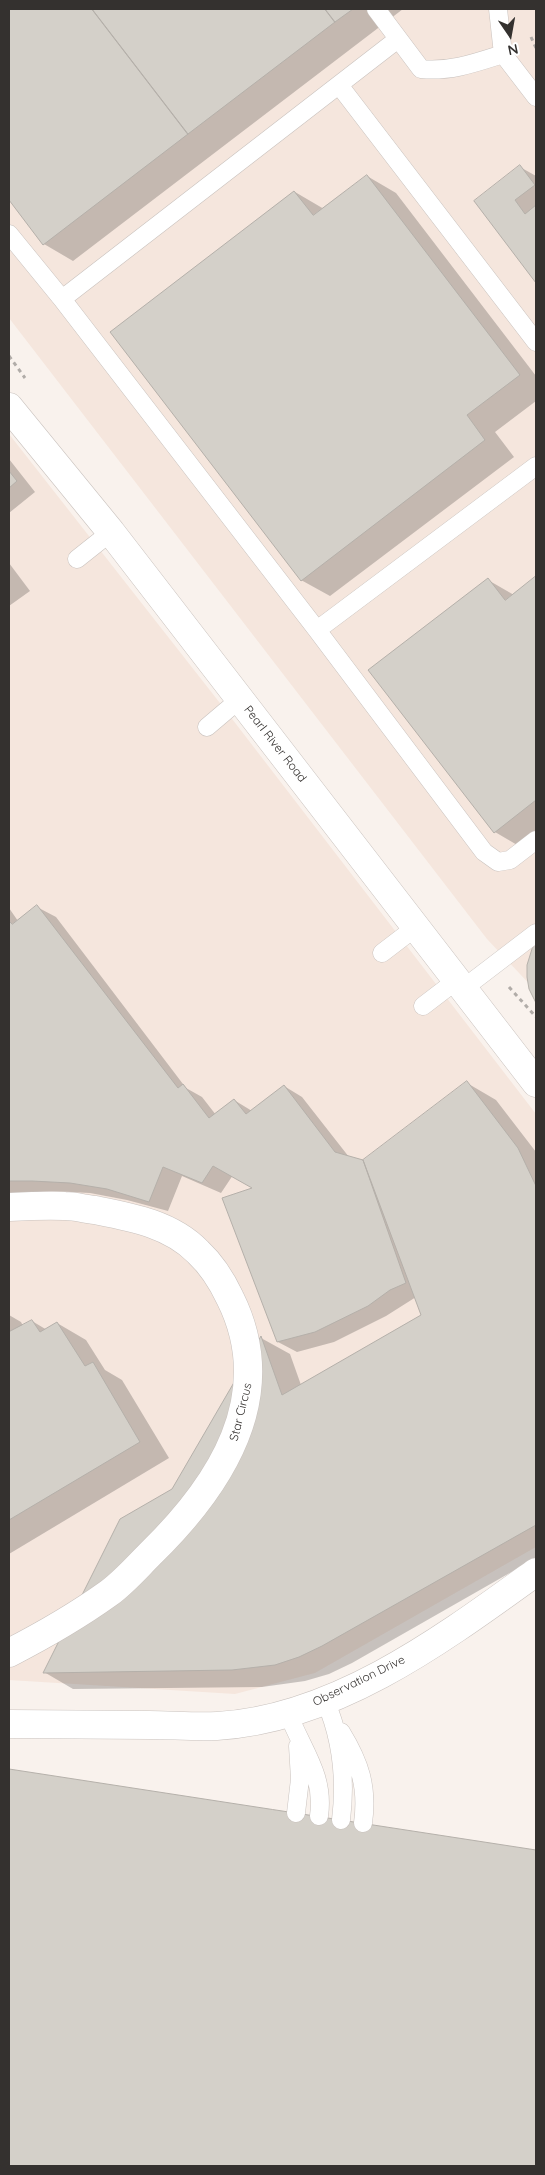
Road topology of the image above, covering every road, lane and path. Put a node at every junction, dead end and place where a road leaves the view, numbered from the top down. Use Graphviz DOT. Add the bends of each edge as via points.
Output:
graph roads {
  1 [pos="376,9"];
  2 [pos="498,9"];
  3 [pos="530,31"];
  4 [pos="398,39"];
  5 [pos="536,48"];
  6 [pos="503,54"];
  7 [pos="339,85"];
  8 [pos="536,97"];
  9 [pos="9,234"];
  10 [pos="62,299"];
  11 [pos="536,342"];
  12 [pos="9,407"];
  13 [pos="536,466"];
  14 [pos="111,532"];
  15 [pos="77,559"];
  16 [pos="317,630"];
  17 [pos="240,699"];
  18 [pos="207,727"];
  19 [pos="536,840"];
  20 [pos="416,927"];
  21 [pos="536,933"];
  22 [pos="382,953"];
  23 [pos="460,984"];
  24 [pos="423,1006"];
  25 [pos="536,1083"];
  26 [pos="9,1207"];
  27 [pos="536,1572"];
  28 [pos="9,1652"];
  29 [pos="330,1711"];
  30 [pos="9,1724"];
  31 [pos="292,1725"];
  32 [pos="296,1813"];
  33 [pos="319,1816"];
  34 [pos="340,1820"];
  35 [pos="363,1823"];
  1 -- 4 [label="lane"];
  2 -- 6 [label="lane"];
  3 -- 5 [label="path"];
  4 -- 6 [label="lane" via="421,69 454,69"];
  4 -- 7 [label="lane"];
  6 -- 8 [label="lane"];
  7 -- 10 [label="lane"];
  7 -- 11 [label="lane"];
  9 -- 10 [label="lane"];
  10 -- 16 [label="lane"];
  12 -- 14 [label="street, Pearl River Road"];
  13 -- 16 [label="lane"];
  14 -- 15 [label="lane"];
  14 -- 17 [label="street, Pearl River Road"];
  16 -- 19 [label="lane" via="484,852 498,862 510,860"];
  17 -- 18 [label="lane"];
  17 -- 20 [label="street, Pearl River Road"];
  20 -- 22 [label="lane"];
  20 -- 23 [label="street, Pearl River Road"];
  21 -- 23 [label="lane"];
  23 -- 24 [label="lane"];
  23 -- 25 [label="street, Pearl River Road"];
  26 -- 28 [label="street, Star Circus" via="67,1206 133,1217 169,1230 198,1250 218,1275 240,1318 249,1362 249,1387 233,1445 201,1498 172,1533 111,1592 46,1634"];
  27 -- 29 [label="street, Observation Drive" via="447,1636 355,1686"];
  29 -- 31 [label="street, Observation Drive"];
  29 -- 34 [label="lane" via="343,1785"];
  29 -- 35 [label="lane" via="350,1747 364,1783"];
  30 -- 31 [label="street, Observation Drive"];
  31 -- 32 [label="lane" via="300,1779"];
  31 -- 33 [label="lane" via="317,1778"];
}
